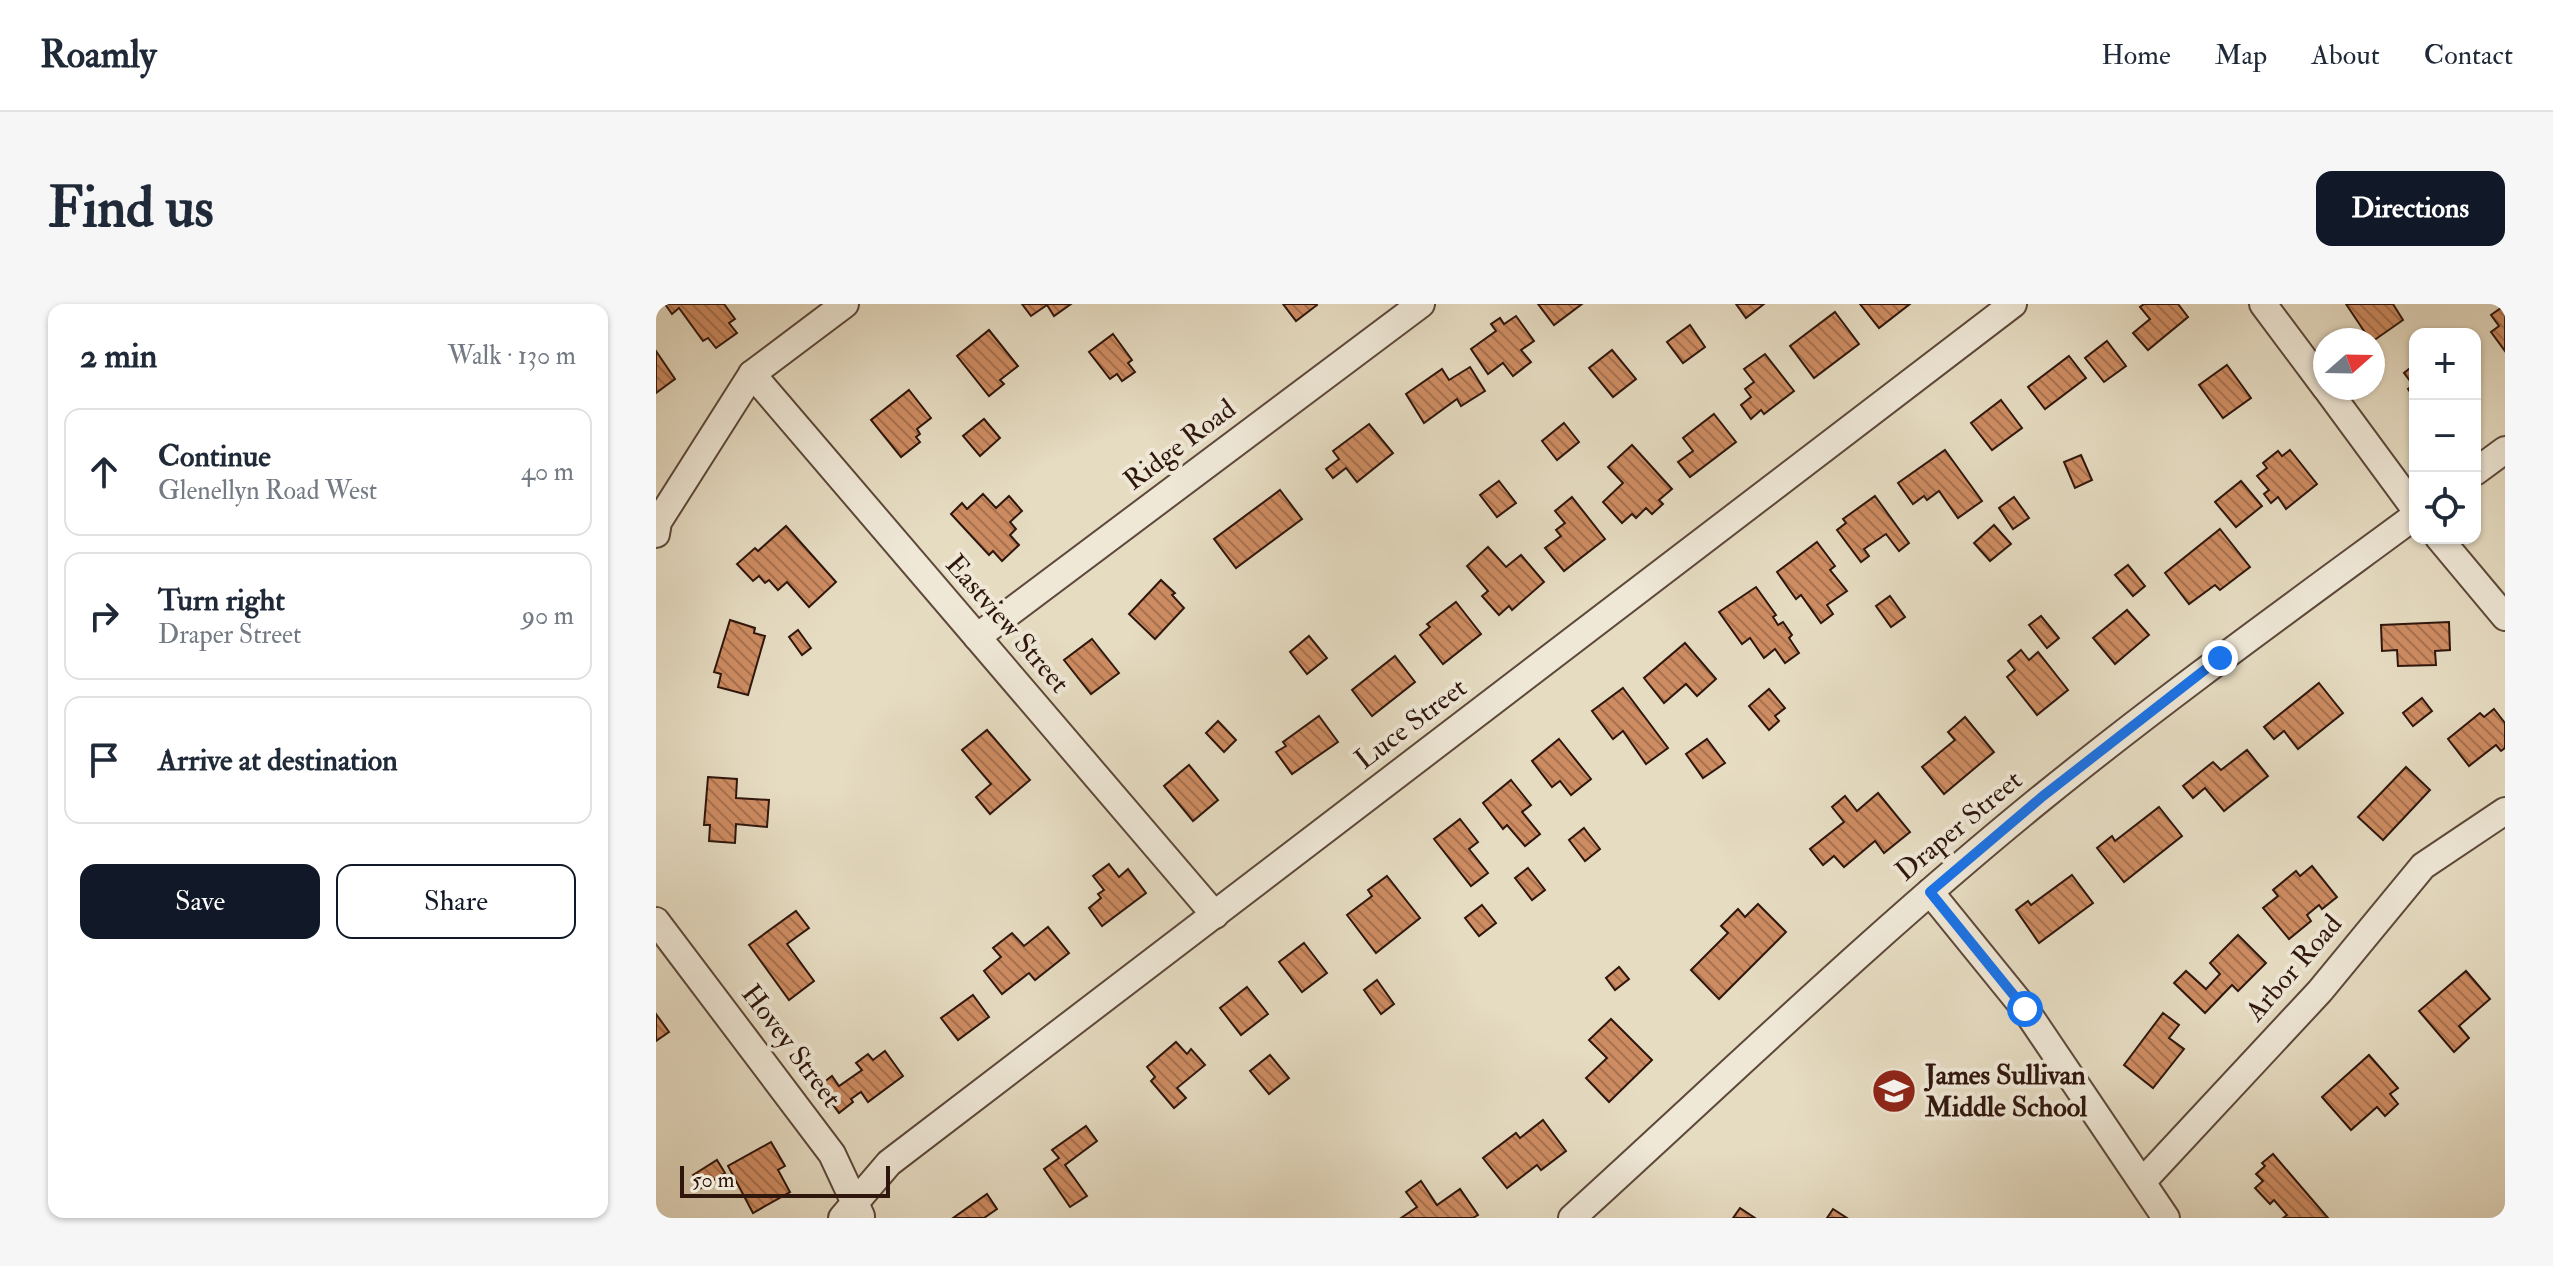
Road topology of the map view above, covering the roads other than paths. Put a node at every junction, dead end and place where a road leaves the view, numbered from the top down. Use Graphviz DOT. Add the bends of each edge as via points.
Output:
graph roads {
  1 [pos="845,304"];
  2 [pos="1421,304"];
  3 [pos="2013,304"];
  4 [pos="2263,304"];
  5 [pos="2313,372"];
  6 [pos="752,374"];
  7 [pos="2334,400"];
  8 [pos="2505,450"];
  9 [pos="2481,468"];
  10 [pos="2409,501"];
  11 [pos="2409,520"];
  12 [pos="656,534"];
  13 [pos="2444,544"];
  14 [pos="2505,617"];
  15 [pos="977,637"];
  16 [pos="2505,811"];
  17 [pos="1930,892"];
  18 [pos="1215,915"];
  19 [pos="656,921"];
  20 [pos="2143,1181"];
  21 [pos="853,1213"];
  22 [pos="1572,1218"];
  23 [pos="2166,1218"];
  1 -- 6 [label="street"];
  2 -- 15 [label="street, Ridge Road"];
  3 -- 18 [label="street, Luce Street"];
  4 -- 5 [label="street"];
  6 -- 12 [label="street" via="658,522"];
  6 -- 15 [label="street, Eastview Street"];
  7 -- 10 [label="street"];
  8 -- 9 [label="street"];
  11 -- 17 [label="street, Draper Street" via="2220,658"];
  13 -- 14 [label="street"];
  15 -- 18 [label="street, Eastview Street"];
  16 -- 20 [label="street, Arbor Road" via="2423,866 2320,991"];
  17 -- 20 [label="street" via="2025,1009"];
  17 -- 22 [label="street, Draper Street"];
  18 -- 21 [label="street, Luce Street" via="889,1163"];
  19 -- 21 [label="street, Hovey Street" via="832,1154"];
  20 -- 23 [label="street"];
}
